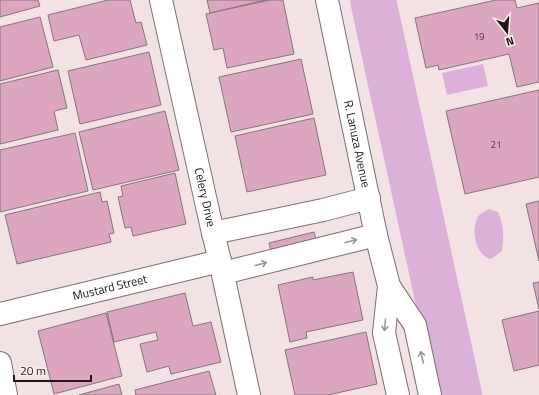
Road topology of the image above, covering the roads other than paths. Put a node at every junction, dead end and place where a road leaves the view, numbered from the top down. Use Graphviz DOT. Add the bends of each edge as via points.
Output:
graph roads {
  1 [pos="161,0"];
  2 [pos="327,0"];
  3 [pos="369,198"];
  4 [pos="212,233"];
  5 [pos="376,235"];
  6 [pos="222,267"];
  7 [pos="389,286"];
  8 [pos="0,314"];
  9 [pos="0,363"];
  10 [pos="6,395"];
  11 [pos="249,395"];
  12 [pos="398,395"];
  13 [pos="430,395"];
  1 -- 4 [label="street, Celery Drive"];
  2 -- 3 [label="street, R. Lanuza Avenue"];
  3 -- 4 [label="street"];
  3 -- 5 [label="street, R. Lanuza Avenue"];
  4 -- 6 [label="street, Celery Drive"];
  6 -- 5 [label="street, Mustard Street, one-way"];
  5 -- 7 [label="street, R. Lanuza Avenue"];
  6 -- 8 [label="street, Mustard Street"];
  6 -- 11 [label="street, Celery Drive"];
  7 -- 12 [label="street, R. Lanuza Avenue, one-way" via="384,333"];
  13 -- 7 [label="street, R. Lanuza Avenue, one-way" via="415,325"];
  9 -- 10 [label="street"];
}
